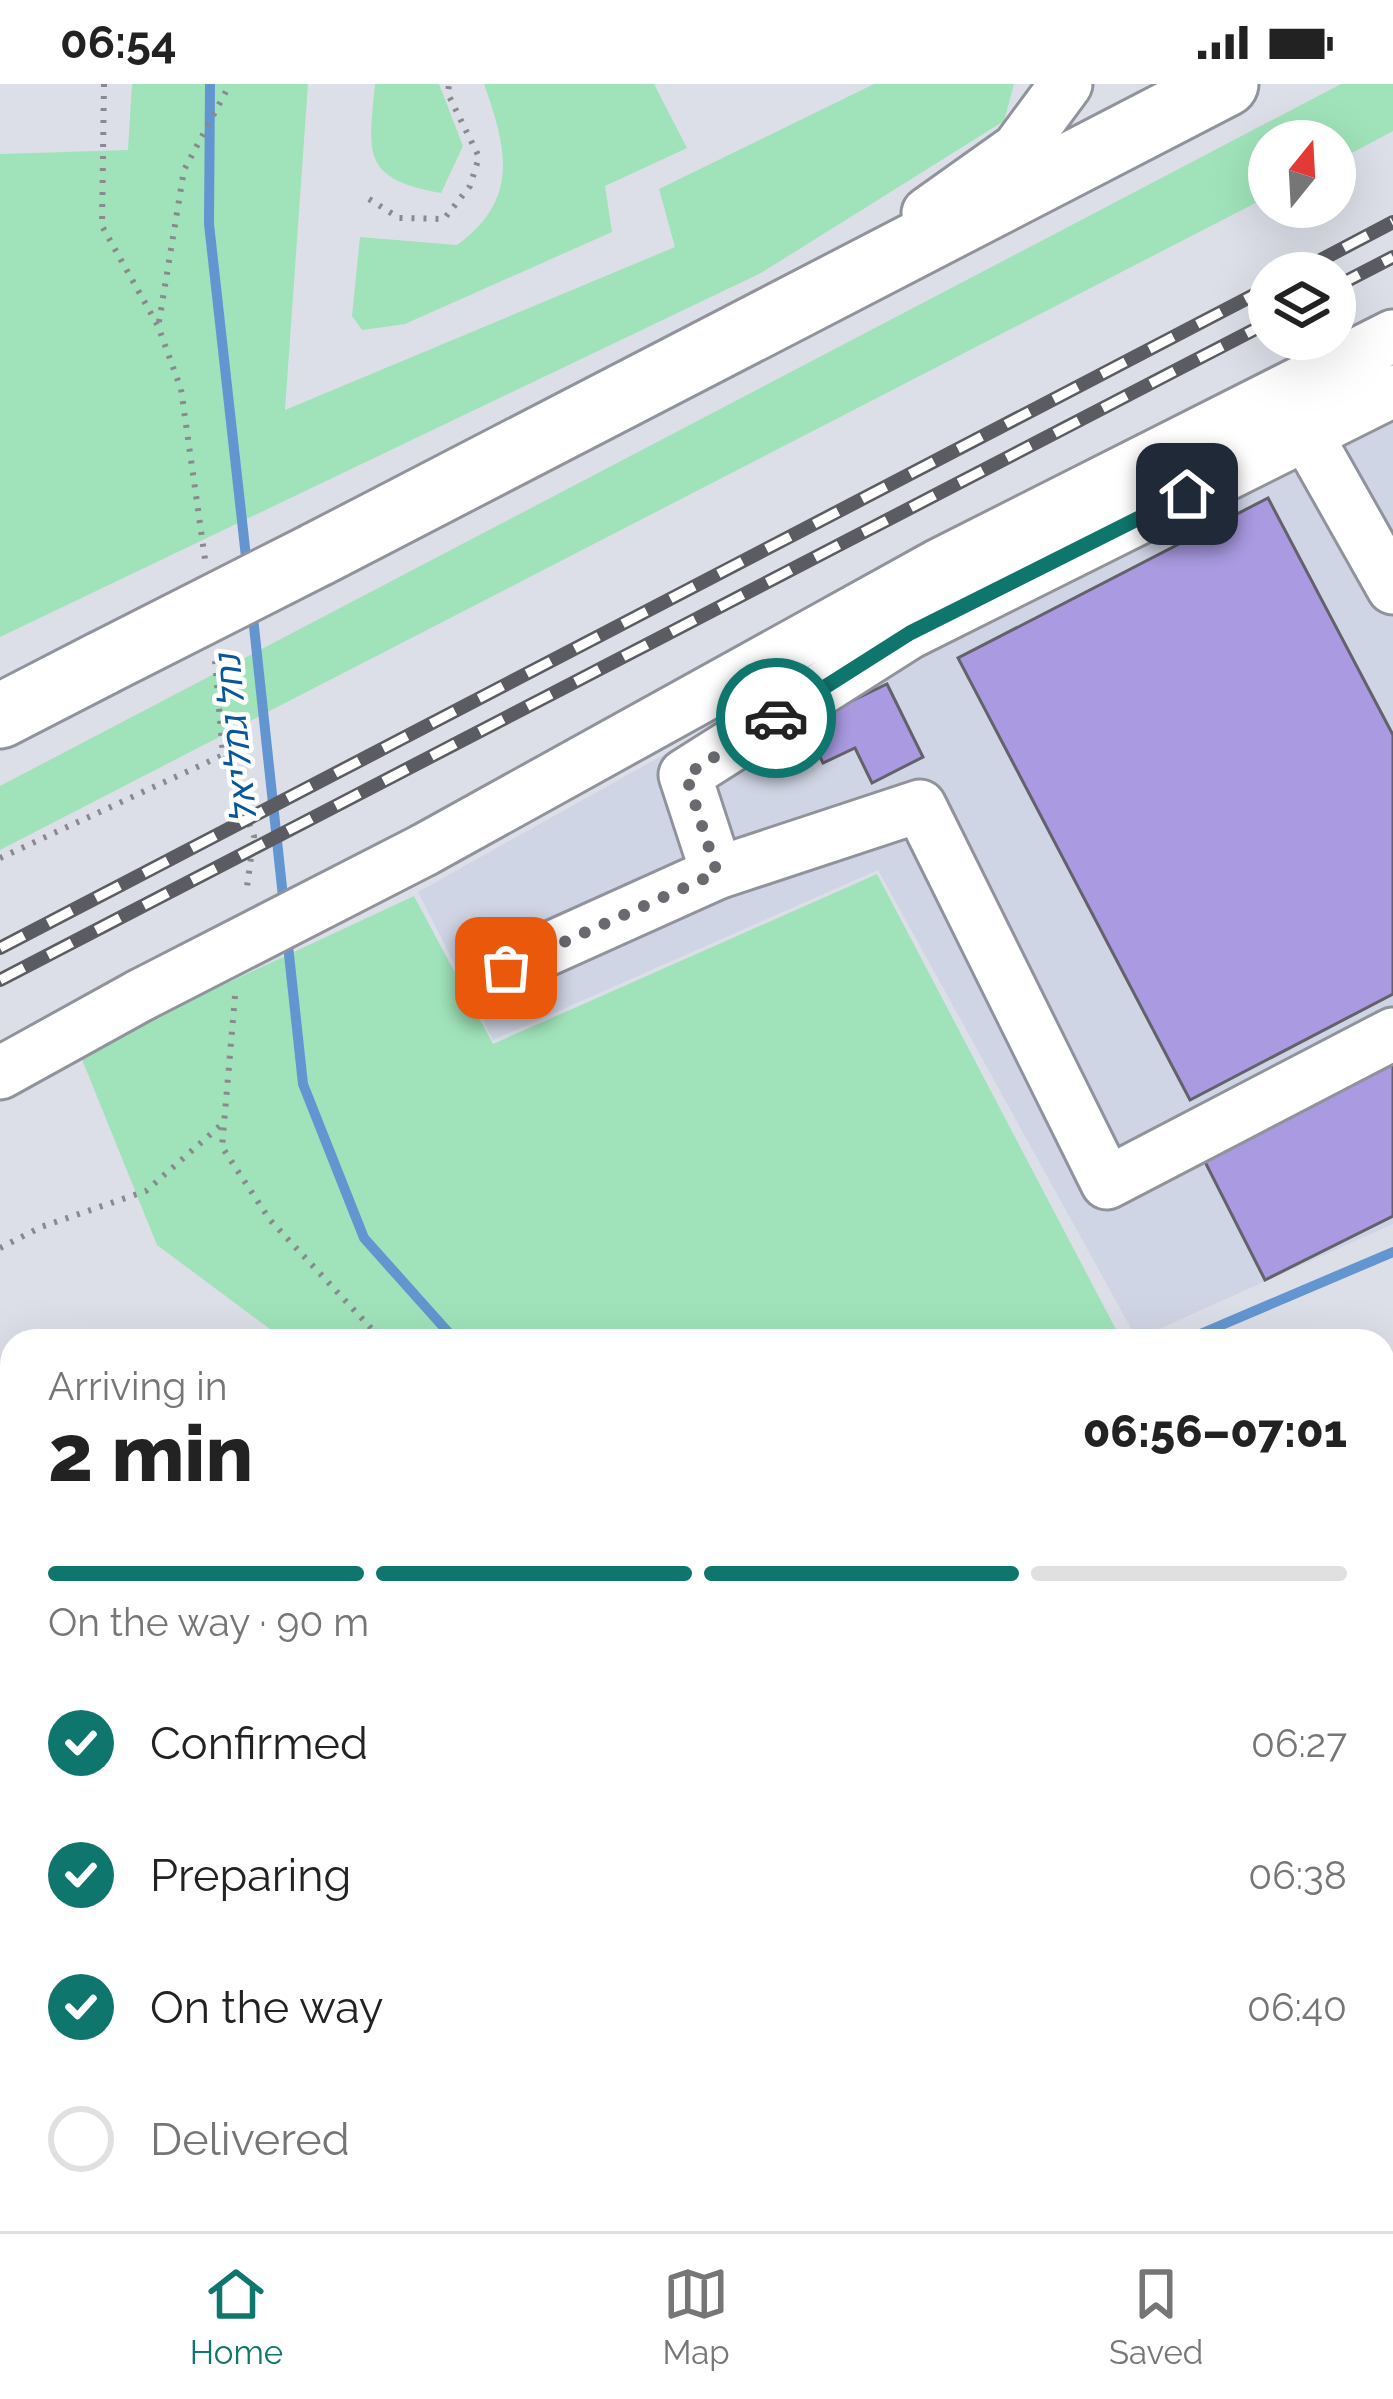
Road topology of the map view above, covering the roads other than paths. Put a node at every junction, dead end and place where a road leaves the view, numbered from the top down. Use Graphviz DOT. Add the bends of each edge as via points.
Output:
graph roads {
  1 [pos="1066,84"];
  2 [pos="1226,84"];
  3 [pos="790,311"];
  4 [pos="1393,336"];
  5 [pos="1393,391"];
  6 [pos="1306,434"];
  7 [pos="1393,588"];
  8 [pos="0,716"];
  9 [pos="717,873"];
  10 [pos="506,968"];
  11 [pos="1393,1034"];
  12 [pos="0,1073"];
  1 -- 3 [label="street" via="1018,149"];
  2 -- 3 [label="main road"];
  3 -- 8 [label="main road, bridge"];
  4 -- 12 [label="street, bridge" via="938,565"];
  5 -- 6 [label="street"];
  6 -- 7 [label="street"];
  6 -- 9 [label="street" via="910,633 686,775"];
  9 -- 10 [label="street"];
  9 -- 11 [label="street" via="920,806 1107,1183"];
}
